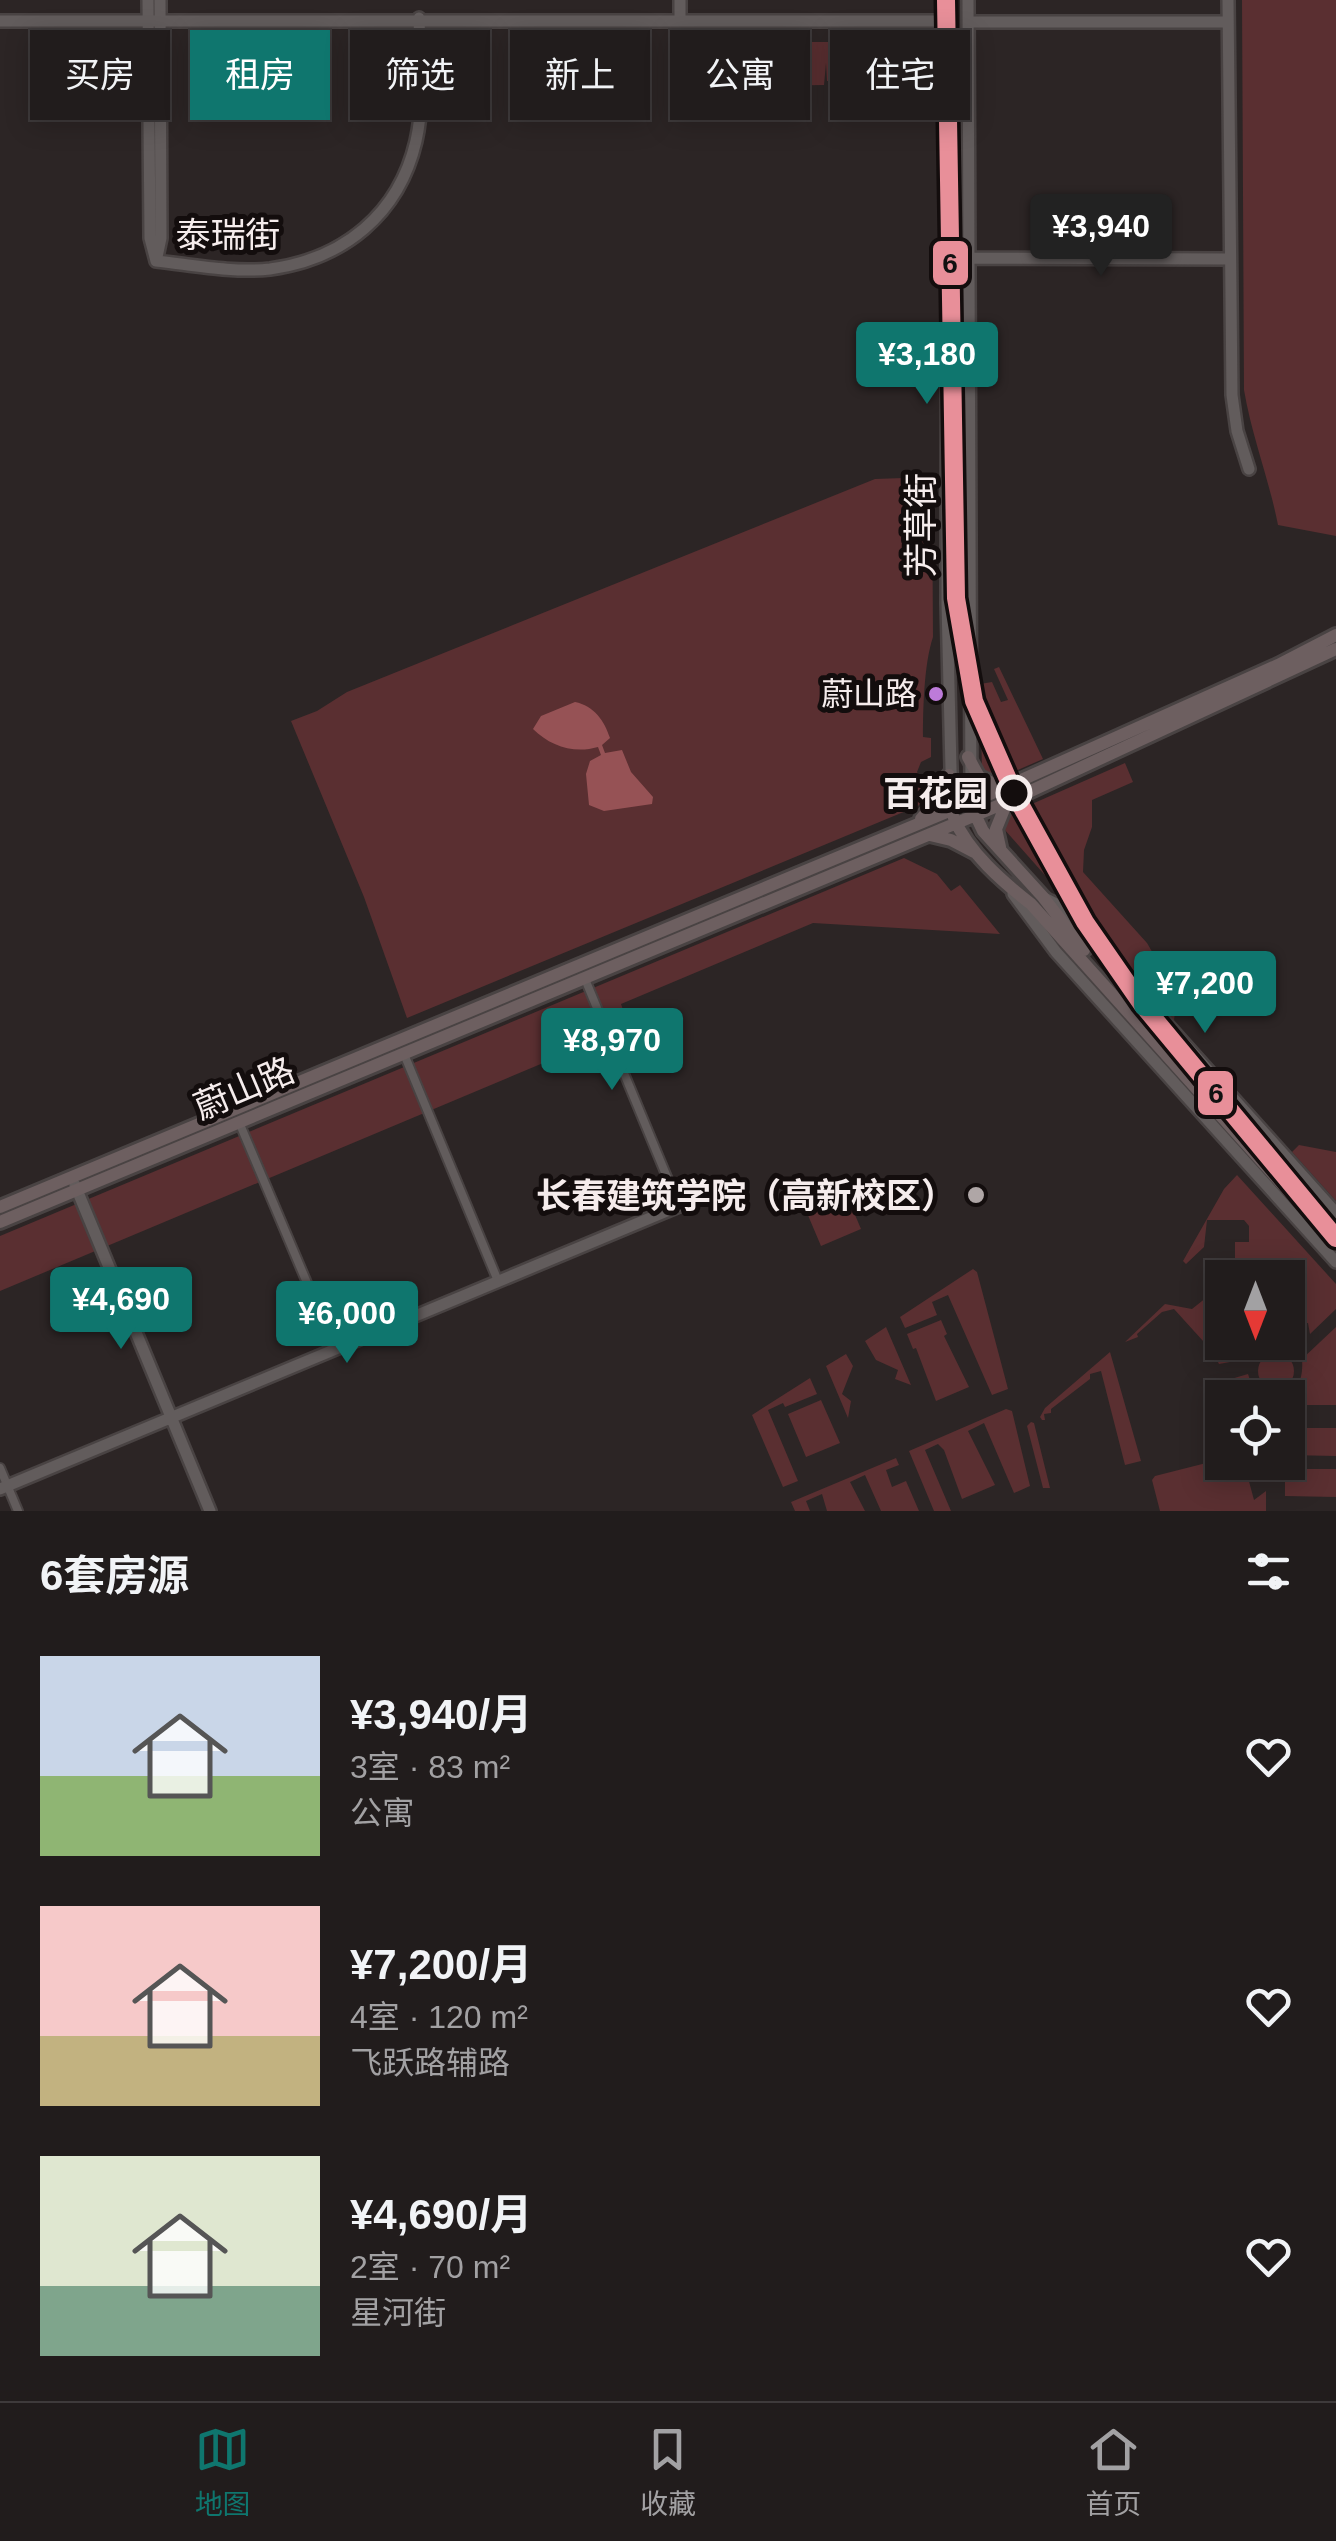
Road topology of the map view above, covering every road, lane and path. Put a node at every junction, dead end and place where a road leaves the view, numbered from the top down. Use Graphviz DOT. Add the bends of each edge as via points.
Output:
graph roads {
  1 [pos="148,0"];
  2 [pos="160,0"];
  3 [pos="680,0"];
  4 [pos="948,0"];
  5 [pos="968,0"];
  6 [pos="1228,0"];
  7 [pos="420,18"];
  8 [pos="680,18"];
  9 [pos="0,21"];
  10 [pos="154,21"];
  11 [pos="948,21"];
  12 [pos="968,22"];
  13 [pos="1228,22"];
  14 [pos="971,258"];
  15 [pos="1230,259"];
  16 [pos="1248,470"];
  17 [pos="1336,634"];
  18 [pos="948,638"];
  19 [pos="968,638"];
  20 [pos="1336,649"];
  21 [pos="968,757"];
  22 [pos="949,774"];
  23 [pos="1005,795"];
  24 [pos="973,809"];
  25 [pos="954,817"];
  26 [pos="914,825"];
  27 [pos="930,835"];
  28 [pos="1000,849"];
  29 [pos="981,856"];
  30 [pos="1008,886"];
  31 [pos="1043,897"];
  32 [pos="582,972"];
  33 [pos="1130,1033"];
  34 [pos="1153,1040"];
  35 [pos="401,1047"];
  36 [pos="1187,1078"];
  37 [pos="1196,1106"];
  38 [pos="234,1108"];
  39 [pos="239,1123"];
  40 [pos="74,1183"];
  41 [pos="679,1206"];
  42 [pos="0,1207"];
  43 [pos="1336,1213"];
  44 [pos="0,1222"];
  45 [pos="1336,1231"];
  46 [pos="1336,1244"];
  47 [pos="1336,1262"];
  48 [pos="498,1281"];
  49 [pos="334,1349"];
  50 [pos="171,1418"];
  51 [pos="0,1468"];
  52 [pos="4,1488"];
  53 [pos="18,1511"];
  54 [pos="210,1511"];
  1 -- 10 [label="street"];
  2 -- 10 [label="street"];
  3 -- 8 [label="street"];
  4 -- 11 [label="street, 芳草街"];
  5 -- 12 [label="street, 芳草街"];
  6 -- 13 [label="street"];
  7 -- 8 [label="street"];
  7 -- 10 [label="street"];
  7 -- 10 [label="street, 泰瑞街" via="420,101 407,171 374,222 348,242 269,269 156,261 150,238"];
  8 -- 11 [label="street"];
  9 -- 10 [label="street"];
  11 -- 18 [label="street, 芳草街"];
  12 -- 13 [label="street"];
  12 -- 14 [label="street, 芳草街"];
  13 -- 15 [label="street"];
  14 -- 15 [label="street"];
  14 -- 19 [label="street, 芳草街"];
  15 -- 16 [label="street" via="1232,395"];
  17 -- 23 [label="main road, 蔚山路"];
  18 -- 19 [label="street"];
  18 -- 22 [label="street, 芳草街"];
  19 -- 21 [label="street, 芳草街"];
  20 -- 23 [label="main road, 蔚山路"];
  21 -- 23 [label="main road" via="979,777"];
  21 -- 24 [label="street, 芳草街"];
  22 -- 25 [label="street, 芳草街"];
  22 -- 26 [label="main road" via="932,809"];
  23 -- 24 [label="main road, 蔚山路"];
  23 -- 28 [label="main road" via="996,829"];
  24 -- 25 [label="main road, 蔚山路"];
  24 -- 28 [label="main road"];
  25 -- 26 [label="main road, 蔚山路"];
  25 -- 27 [label="main road, 蔚山路"];
  25 -- 29 [label="main road"];
  26 -- 32 [label="main road, 蔚山路"];
  27 -- 29 [label="main road"];
  27 -- 32 [label="main road, 蔚山路"];
  28 -- 31 [label="main road"];
  29 -- 30 [label="main road"];
  30 -- 33 [label="street" via="1044,938"];
  30 -- 34 [label="main road"];
  31 -- 43 [label="street" via="1062,907"];
  31 -- 45 [label="main road" via="1072,938"];
  32 -- 35 [label="main road, 蔚山路"];
  32 -- 41 [label="street"];
  33 -- 34 [label="street"];
  33 -- 37 [label="street"];
  34 -- 36 [label="main road"];
  35 -- 38 [label="main road, 蔚山路"];
  35 -- 39 [label="main road, 蔚山路"];
  35 -- 48 [label="street"];
  36 -- 37 [label="street"];
  36 -- 46 [label="main road"];
  37 -- 47 [label="street"];
  38 -- 39 [label="street"];
  38 -- 40 [label="main road, 蔚山路"];
  39 -- 40 [label="main road, 蔚山路"];
  39 -- 49 [label="street"];
  40 -- 42 [label="main road, 蔚山路"];
  40 -- 44 [label="main road, 蔚山路"];
  40 -- 50 [label="street"];
  41 -- 48 [label="street"];
  48 -- 49 [label="street"];
  49 -- 50 [label="street"];
  50 -- 52 [label="street"];
  50 -- 54 [label="street"];
  51 -- 52 [label="street"];
  52 -- 53 [label="street"];
}
